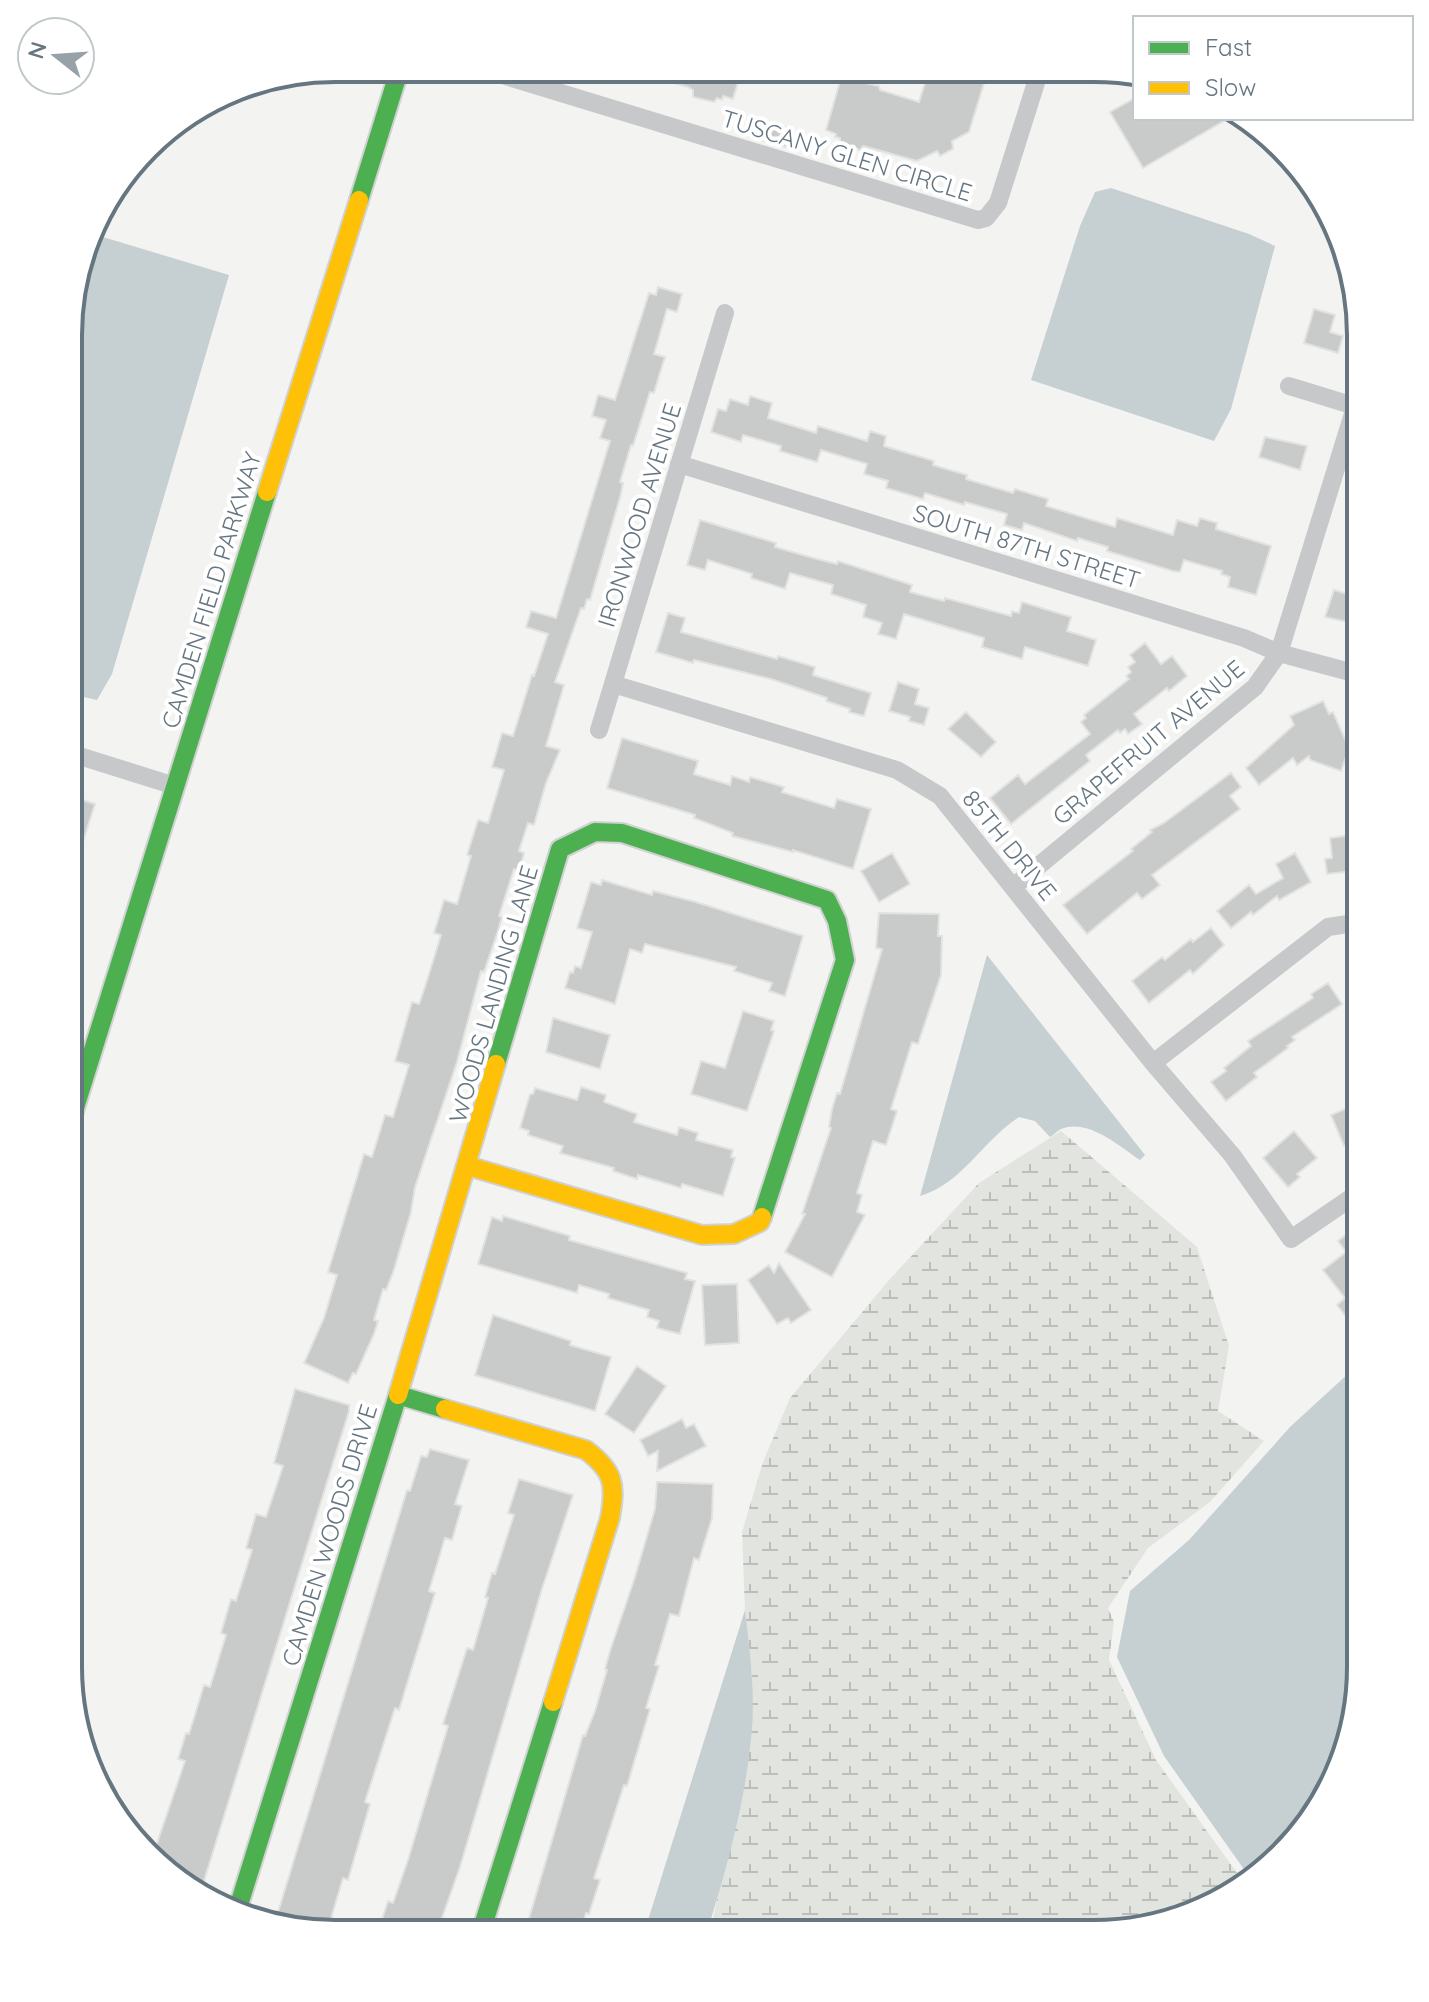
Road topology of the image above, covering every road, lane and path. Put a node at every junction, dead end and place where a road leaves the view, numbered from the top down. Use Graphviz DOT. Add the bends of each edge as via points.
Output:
graph roads {
  1 [pos="1036,82"];
  2 [pos="395,83"];
  3 [pos="525,83"];
  4 [pos="544,83"];
  5 [pos="542,88"];
  6 [pos="725,313"];
  7 [pos="1289,386"];
  8 [pos="1347,404"];
  9 [pos="1347,442"];
  10 [pos="679,464"];
  11 [pos="1279,653"];
  12 [pos="1347,671"];
  13 [pos="613,684"];
  14 [pos="599,730"];
  15 [pos="82,757"];
  16 [pos="175,786"];
  17 [pos="1013,887"];
  18 [pos="1347,924"];
  19 [pos="1153,1063"];
  20 [pos="82,1085"];
  21 [pos="468,1166"];
  22 [pos="1346,1201"];
  23 [pos="398,1395"];
  24 [pos="240,1901"];
  25 [pos="485,1920"];
  1 -- 5 [label="street, TUSCANY GLEN CIRCLE" via="1002,192 993,211 978,220"];
  2 -- 16 [label="street, CAMDEN FIELD PARKWAY"];
  3 -- 5 [label="street, TUSCANY GLEN CIRCLE"];
  4 -- 5 [label="street"];
  6 -- 10 [label="street, IRONWOOD AVENUE"];
  7 -- 8 [label="street"];
  9 -- 11 [label="street, GRAPEFRUIT AVENUE"];
  10 -- 11 [label="street, SOUTH 87TH STREET"];
  10 -- 13 [label="street, IRONWOOD AVENUE"];
  11 -- 12 [label="street, SOUTH 87TH STREET"];
  11 -- 17 [label="street, GRAPEFRUIT AVENUE" via="1255,687"];
  13 -- 14 [label="street, IRONWOOD AVENUE"];
  13 -- 17 [label="street, 85TH DRIVE" via="897,770 940,796"];
  15 -- 16 [label="street"];
  16 -- 20 [label="street, CAMDEN FIELD PARKWAY"];
  17 -- 19 [label="street, 85TH DRIVE"];
  18 -- 19 [label="street" via="1328,927"];
  19 -- 22 [label="street, 85TH DRIVE" via="1232,1155 1291,1239"];
  21 -- 21 [label="street, WOODS LANDING LANE" via="560,849 595,832 622,833 827,900 845,960 760,1222 734,1234 702,1235"];
  21 -- 23 [label="street, WOODS LANDING LANE"];
  23 -- 24 [label="street, CAMDEN WOODS DRIVE"];
  23 -- 25 [label="street, CAMDEN WOODS DRIVE" via="586,1450 606,1465 615,1492"];
}
